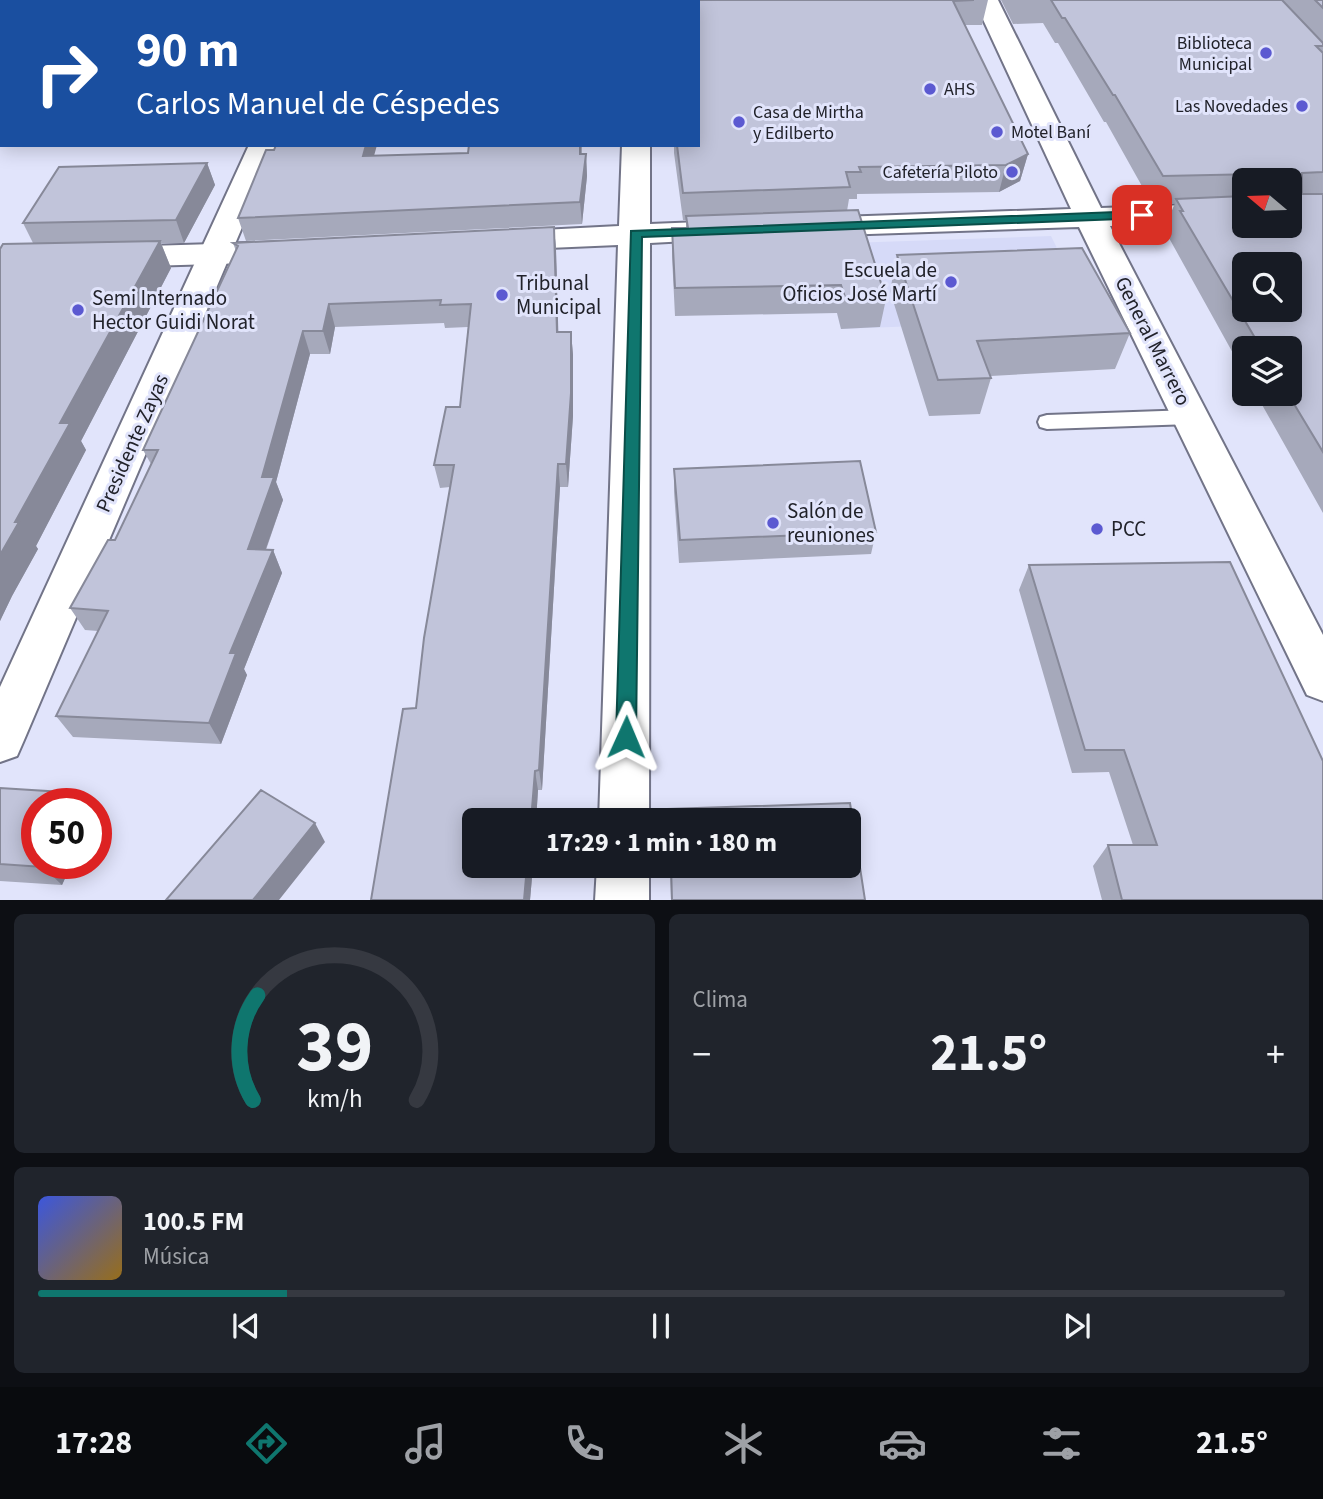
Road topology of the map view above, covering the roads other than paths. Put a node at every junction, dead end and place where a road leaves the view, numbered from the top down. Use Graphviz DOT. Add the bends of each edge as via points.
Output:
graph roads {
  1 [pos="986,0"];
  2 [pos="262,147"];
  3 [pos="636,147"];
  4 [pos="1232,212"];
  5 [pos="1090,217"];
  6 [pos="636,234"];
  7 [pos="473,242"];
  8 [pos="310,251"];
  9 [pos="215,256"];
  10 [pos="81,257"];
  11 [pos="1191,417"];
  12 [pos="1047,422"];
  13 [pos="1323,681"];
  14 [pos="0,740"];
  15 [pos="624,808"];
  16 [pos="623,878"];
  17 [pos="622,900"];
  1 -- 5 [label="main road, General Marrero"];
  2 -- 9 [label="main road, Presidente Zayas"];
  3 -- 6 [label="main road"];
  4 -- 5 [label="main road"];
  5 -- 6 [label="main road"];
  5 -- 11 [label="main road, General Marrero"];
  6 -- 7 [label="main road"];
  6 -- 15 [label="main road"];
  8 -- 9 [label="main road"];
  9 -- 10 [label="main road"];
  9 -- 14 [label="main road, Presidente Zayas"];
  11 -- 12 [label="lane"];
  11 -- 13 [label="main road, General Marrero"];
  16 -- 17 [label="main road"];
}
